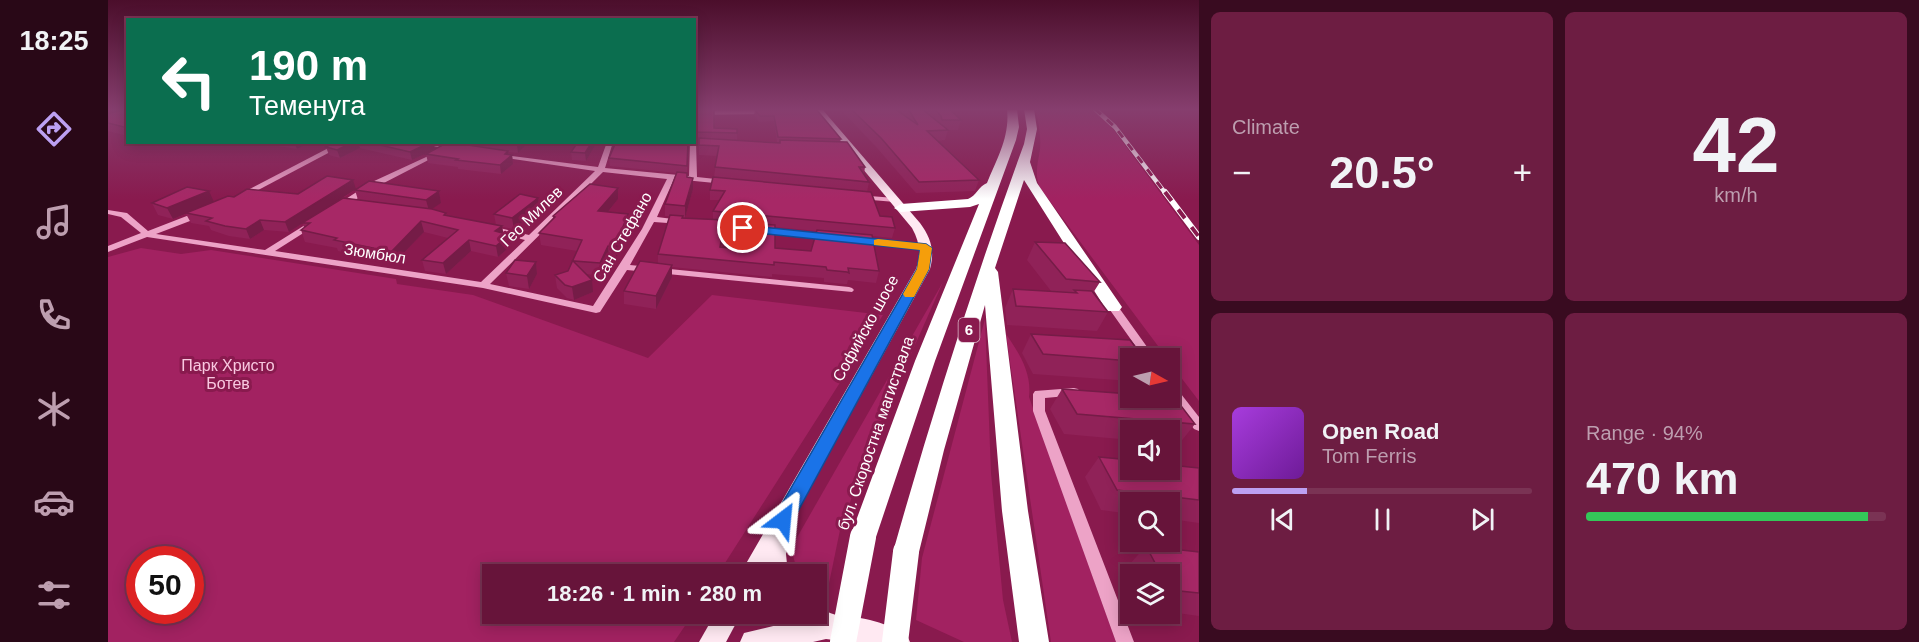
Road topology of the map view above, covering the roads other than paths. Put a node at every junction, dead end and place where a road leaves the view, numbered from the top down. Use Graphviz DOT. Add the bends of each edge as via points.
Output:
graph roads {
  1 [pos="843,139"];
  2 [pos="1009,139"];
  3 [pos="1030,139"];
  4 [pos="696,143"];
  5 [pos="342,144"];
  6 [pos="435,144"];
  7 [pos="609,144"];
  8 [pos="693,144"];
  9 [pos="705,144"];
  10 [pos="456,146"];
  11 [pos="841,148"];
  12 [pos="852,148"];
  13 [pos="485,153"];
  14 [pos="1024,162"];
  15 [pos="601,170"];
  16 [pos="671,177"];
  17 [pos="693,179"];
  18 [pos="993,181"];
  19 [pos="729,183"];
  20 [pos="848,195"];
  21 [pos="230,202"];
  22 [pos="343,203"];
  23 [pos="898,204"];
  24 [pos="354,205"];
  25 [pos="333,209"];
  26 [pos="209,210"];
  27 [pos="108,212"];
  28 [pos="324,215"];
  29 [pos="652,219"];
  30 [pos="688,222"];
  31 [pos="699,224"];
  32 [pos="477,226"];
  33 [pos="148,235"];
  34 [pos="529,238"];
  35 [pos="843,239"];
  36 [pos="855,240"];
  37 [pos="926,248"];
  38 [pos="108,249"];
  39 [pos="268,252"];
  40 [pos="989,262"];
  41 [pos="625,267"];
  42 [pos="483,285"];
  43 [pos="849,290"];
  44 [pos="1089,305"];
  45 [pos="1113,307"];
  46 [pos="596,310"];
  47 [pos="1143,348"];
  48 [pos="1087,393"];
  49 [pos="1180,405"];
  50 [pos="1199,426"];
  51 [pos="783,520"];
  52 [pos="757,564"];
  53 [pos="776,564"];
  54 [pos="723,624"];
  55 [pos="826,628"];
  56 [pos="712,642"];
  57 [pos="753,642"];
  58 [pos="896,642"];
  59 [pos="1034,642"];
  60 [pos="1125,642"];
  1 -- 12 [label="main road"];
  2 -- 18 [label="highway, бул. Скоростна магистрала / 6"];
  3 -- 14 [label="highway, 6"];
  4 -- 9 [label="street"];
  5 -- 21 [label="street"];
  6 -- 10 [label="street"];
  7 -- 15 [label="street"];
  8 -- 17 [label="street"];
  10 -- 22 [label="street"];
  11 -- 12 [label="street"];
  12 -- 23 [label="main road"];
  13 -- 15 [label="street"];
  14 -- 40 [label="highway, 6"];
  14 -- 45 [label="highway" via="1031,183"];
  15 -- 16 [label="street"];
  15 -- 34 [label="street, Гео Милев"];
  16 -- 17 [label="street"];
  16 -- 29 [label="street, Сан Стефано"];
  17 -- 19 [label="street"];
  18 -- 23 [label="highway" via="979,199 970,203"];
  18 -- 55 [label="highway, бул. Скоростна магистрала / 6, bridge"];
  20 -- 23 [label="street"];
  22 -- 24 [label="street"];
  22 -- 25 [label="street"];
  23 -- 37 [label="main road" via="921,232"];
  26 -- 33 [label="street"];
  27 -- 33 [label="street" via="124,215"];
  28 -- 39 [label="street"];
  29 -- 30 [label="street"];
  29 -- 41 [label="street, Сан Стефано"];
  31 -- 35 [label="street"];
  32 -- 34 [label="street"];
  33 -- 38 [label="street"];
  33 -- 39 [label="street, Зюмбюл"];
  34 -- 42 [label="street, Гео Милев"];
  36 -- 37 [label="street"];
  37 -- 51 [label="main road, Софийско шосе" via="923,269"];
  39 -- 42 [label="street, Зюмбюл"];
  40 -- 58 [label="highway, 6, bridge" via="906,552"];
  40 -- 59 [label="highway" via="1015,512"];
  41 -- 43 [label="street"];
  41 -- 46 [label="street, Сан Стефано"];
  42 -- 46 [label="street, Зюмбюл"];
  44 -- 45 [label="street"];
  45 -- 47 [label="street"];
  48 -- 60 [label="street" via="1039,394 1039,411"];
  49 -- 50 [label="street"];
  51 -- 52 [label="main road, Софийско шосе"];
  51 -- 53 [label="main road, Софийско шосе"];
  54 -- 56 [label="main road"];
  55 -- 57 [label="main road"];
  55 -- 58 [label="main road" via="869,632"];
}
